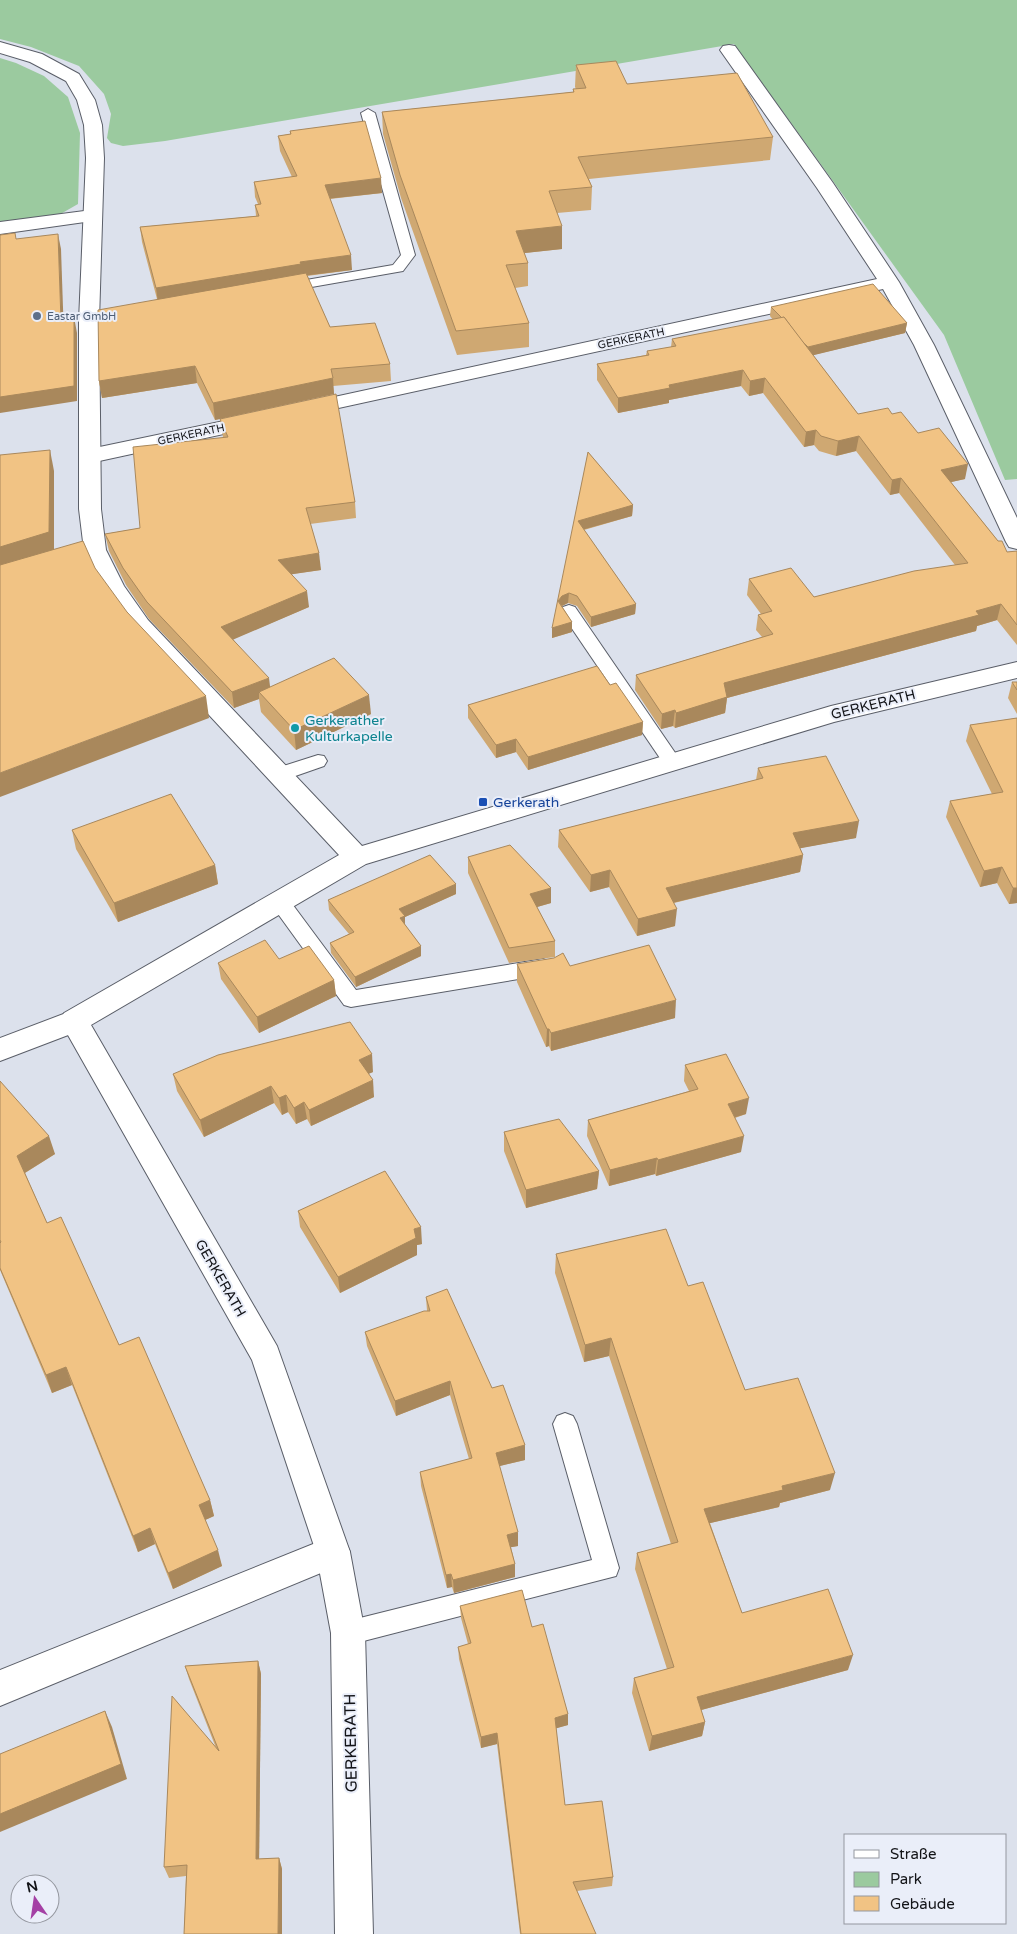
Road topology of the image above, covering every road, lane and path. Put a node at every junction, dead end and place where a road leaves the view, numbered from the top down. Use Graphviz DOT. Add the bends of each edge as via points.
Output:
graph roads {
  1 [pos="0,48"];
  2 [pos="729,50"];
  3 [pos="368,113"];
  4 [pos="92,216"];
  5 [pos="0,228"];
  6 [pos="889,282"];
  7 [pos="273,290"];
  8 [pos="90,456"];
  9 [pos="1017,542"];
  10 [pos="569,611"];
  11 [pos="1017,670"];
  12 [pos="318,761"];
  13 [pos="672,762"];
  14 [pos="281,774"];
  15 [pos="357,857"];
  16 [pos="280,902"];
  17 [pos="553,966"];
  18 [pos="74,1021"];
  19 [pos="0,1050"];
  20 [pos="565,1424"];
  21 [pos="333,1552"];
  22 [pos="348,1633"];
  23 [pos="0,1688"];
  24 [pos="354,1934"];
  1 -- 4 [label="street" via="36,58 72,78 86,100 93,125 95,158"];
  2 -- 6 [label="street"];
  3 -- 7 [label="lane" via="408,255 398,268"];
  4 -- 5 [label="street"];
  4 -- 8 [label="street" via="94,320"];
  6 -- 8 [label="street, GERKERATH"];
  6 -- 9 [label="street" via="924,344"];
  8 -- 14 [label="street" via="86,553 140,626"];
  10 -- 13 [label="lane"];
  11 -- 13 [label="street, GERKERATH" via="831,714"];
  12 -- 14 [label="lane"];
  13 -- 15 [label="street, GERKERATH"];
  14 -- 15 [label="street"];
  15 -- 16 [label="street, GERKERATH"];
  16 -- 17 [label="lane" via="351,1000"];
  16 -- 18 [label="street, GERKERATH"];
  18 -- 19 [label="street, GERKERATH"];
  18 -- 21 [label="street, GERKERATH" via="266,1356"];
  20 -- 22 [label="lane" via="607,1568"];
  21 -- 22 [label="street, GERKERATH"];
  21 -- 23 [label="street"];
  22 -- 24 [label="street, GERKERATH"];
}
